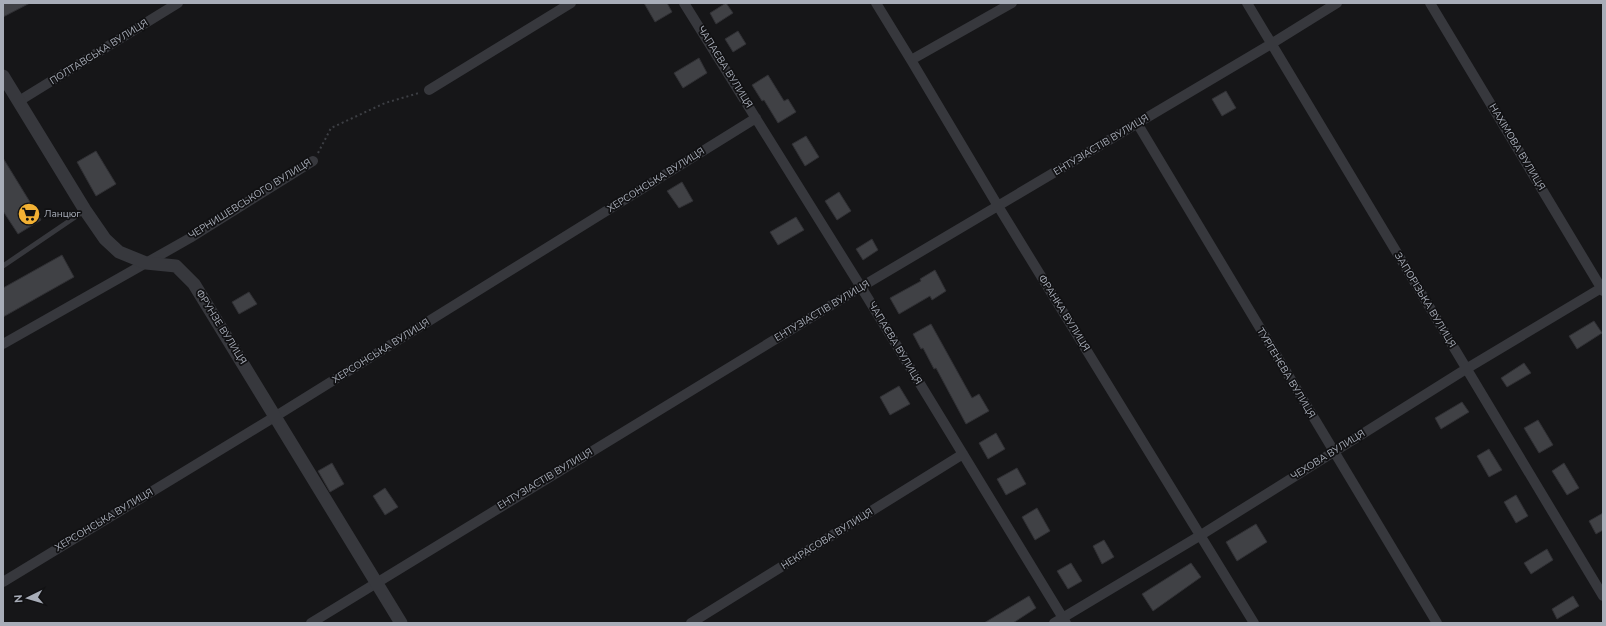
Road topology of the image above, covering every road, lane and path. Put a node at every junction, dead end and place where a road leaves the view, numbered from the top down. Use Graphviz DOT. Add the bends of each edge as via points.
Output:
graph roads {
  1 [pos="178,3"];
  2 [pos="571,3"];
  3 [pos="684,3"];
  4 [pos="876,3"];
  5 [pos="1012,3"];
  6 [pos="1247,3"];
  7 [pos="1337,3"];
  8 [pos="1430,3"];
  9 [pos="1271,44"];
  10 [pos="911,60"];
  11 [pos="3,76"];
  12 [pos="429,90"];
  13 [pos="19,101"];
  14 [pos="756,118"];
  15 [pos="1137,123"];
  16 [pos="313,161"];
  17 [pos="998,206"];
  18 [pos="85,210"];
  19 [pos="146,263"];
  20 [pos="3,266"];
  21 [pos="861,287"];
  22 [pos="1602,289"];
  23 [pos="3,344"];
  24 [pos="1466,369"];
  25 [pos="276,416"];
  26 [pos="1333,451"];
  27 [pos="963,454"];
  28 [pos="1201,535"];
  29 [pos="3,582"];
  30 [pos="376,582"];
  31 [pos="1603,596"];
  32 [pos="1065,620"];
  33 [pos="311,623"];
  34 [pos="401,623"];
  35 [pos="691,623"];
  36 [pos="1054,623"];
  37 [pos="1254,623"];
  38 [pos="1437,623"];
  1 -- 13 [label="street, ПОЛТАВСЬКА ВУЛИЦЯ"];
  2 -- 12 [label="street"];
  3 -- 14 [label="street, ЧАПАЄВА ВУЛИЦЯ"];
  4 -- 10 [label="street, ФРАНКА ВУЛИЦЯ"];
  5 -- 10 [label="street"];
  6 -- 9 [label="street, ЗАПОРІЗЬКА ВУЛИЦЯ"];
  7 -- 9 [label="street, ЕНТУЗІАСТІВ ВУЛИЦЯ"];
  8 -- 22 [label="street, НАХІМОВА ВУЛИЦЯ"];
  9 -- 15 [label="street, ЕНТУЗІАСТІВ ВУЛИЦЯ"];
  9 -- 24 [label="street, ЗАПОРІЗЬКА ВУЛИЦЯ"];
  10 -- 17 [label="street, ФРАНКА ВУЛИЦЯ"];
  11 -- 13 [label="street, ФРУНЗЕ ВУЛИЦЯ"];
  12 -- 16 [label="path, ЧЕРНИШЕВСЬКОГО ВУЛИЦЯ" via="384,103 331,128"];
  13 -- 18 [label="street, ФРУНЗЕ ВУЛИЦЯ"];
  14 -- 21 [label="street, ЧАПАЄВА ВУЛИЦЯ"];
  14 -- 25 [label="street, ХЕРСОНСЬКА ВУЛИЦЯ"];
  15 -- 17 [label="street, ЕНТУЗІАСТІВ ВУЛИЦЯ"];
  15 -- 26 [label="street, ТУРГЕНЄВА ВУЛИЦЯ"];
  16 -- 19 [label="street, ЧЕРНИШЕВСЬКОГО ВУЛИЦЯ"];
  17 -- 21 [label="street, ЕНТУЗІАСТІВ ВУЛИЦЯ"];
  17 -- 28 [label="street, ФРАНКА ВУЛИЦЯ"];
  18 -- 19 [label="street, ФРУНЗЕ ВУЛИЦЯ" via="105,239 120,252"];
  18 -- 20 [label="lane"];
  19 -- 23 [label="street, ЧЕРНИШЕВСЬКОГО ВУЛИЦЯ"];
  19 -- 25 [label="street, ФРУНЗЕ ВУЛИЦЯ" via="176,266 194,284"];
  21 -- 27 [label="street, ЧАПАЄВА ВУЛИЦЯ"];
  21 -- 30 [label="street, ЕНТУЗІАСТІВ ВУЛИЦЯ"];
  22 -- 24 [label="street, ЧЕХОВА ВУЛИЦЯ"];
  24 -- 26 [label="street, ЧЕХОВА ВУЛИЦЯ"];
  24 -- 31 [label="street, ЗАПОРІЗЬКА ВУЛИЦЯ"];
  25 -- 29 [label="street, ХЕРСОНСЬКА ВУЛИЦЯ"];
  25 -- 30 [label="street, ФРУНЗЕ ВУЛИЦЯ"];
  26 -- 28 [label="street, ЧЕХОВА ВУЛИЦЯ"];
  26 -- 38 [label="street, ТУРГЕНЄВА ВУЛИЦЯ"];
  27 -- 32 [label="street, ЧАПАЄВА ВУЛИЦЯ"];
  27 -- 35 [label="street, НЕКРАСОВА ВУЛИЦЯ"];
  28 -- 32 [label="street, ЧЕХОВА ВУЛИЦЯ"];
  28 -- 37 [label="street, ФРАНКА ВУЛИЦЯ"];
  30 -- 33 [label="street, ЕНТУЗІАСТІВ ВУЛИЦЯ"];
  30 -- 34 [label="street, ФРУНЗЕ ВУЛИЦЯ"];
  32 -- 36 [label="street, ЧЕХОВА ВУЛИЦЯ"];
}
